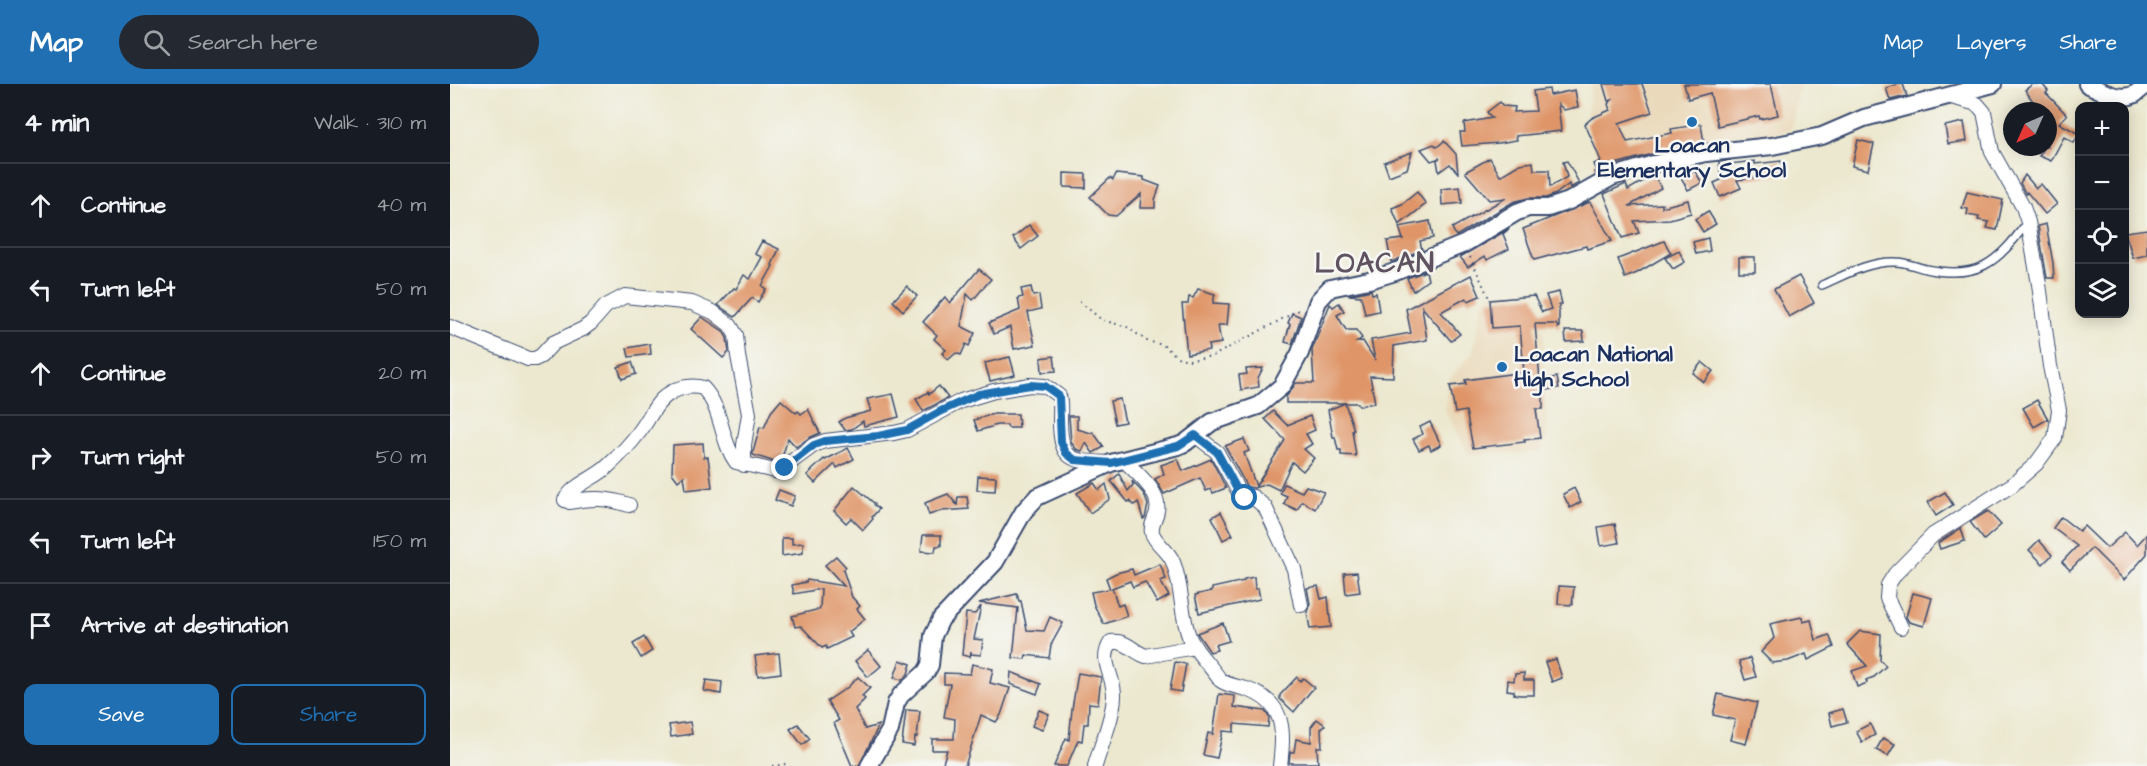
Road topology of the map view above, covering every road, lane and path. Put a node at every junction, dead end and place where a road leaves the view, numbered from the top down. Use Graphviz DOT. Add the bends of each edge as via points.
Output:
graph roads {
  1 [pos="1993,84"];
  2 [pos="2087,84"];
  3 [pos="2147,85"];
  4 [pos="1948,96"];
  5 [pos="2028,222"];
  6 [pos="1464,244"];
  7 [pos="1822,285"];
  8 [pos="1489,298"];
  9 [pos="1318,301"];
  10 [pos="1080,302"];
  11 [pos="450,327"];
  12 [pos="1195,435"];
  13 [pos="1117,461"];
  14 [pos="744,465"];
  15 [pos="629,505"];
  16 [pos="1301,605"];
  17 [pos="1901,627"];
  18 [pos="1194,647"];
  19 [pos="772,766"];
  20 [pos="789,766"];
  21 [pos="869,766"];
  22 [pos="1095,766"];
  23 [pos="1280,766"];
  1 -- 4 [label="street"];
  2 -- 3 [label="street" via="2123,97"];
  4 -- 5 [label="street" via="1977,104 1984,112 1992,152"];
  4 -- 6 [label="street" via="1864,118 1822,136 1706,153 1633,170 1569,201 1517,212"];
  5 -- 7 [label="lane" via="1999,257 1980,269 1952,273 1894,261 1871,264"];
  5 -- 17 [label="street" via="2060,410 2055,438 2036,464 2012,485 1933,535 1895,574 1888,585 1887,598"];
  6 -- 8 [label="path"];
  6 -- 9 [label="street" via="1395,272 1330,288"];
  9 -- 10 [label="path" via="1213,356 1190,360 1179,358 1163,345 1146,341 1127,327 1102,320"];
  9 -- 12 [label="street" via="1300,353 1282,386 1258,406 1212,422"];
  11 -- 14 [label="street" via="534,359 553,343 583,329 606,306 625,296 692,303 713,312 736,335 749,414"];
  12 -- 13 [label="street" via="1178,446"];
  12 -- 16 [label="street" via="1217,452 1241,496 1254,497 1265,507 1294,568"];
  13 -- 14 [label="street" via="1081,461 1066,453 1061,442 1059,396 1045,386 1030,385 979,394 907,430 825,441 780,470"];
  13 -- 18 [label="street" via="1146,483 1158,501 1153,534 1173,561"];
  13 -- 21 [label="street" via="1037,497 1024,511 995,562 941,618 933,636 930,665 896,703 890,730"];
  14 -- 15 [label="street" via="736,462 729,450 719,414 707,392 694,386 672,392 658,403 636,436 610,464 582,482 565,500 594,498"];
  18 -- 22 [label="street" via="1146,656 1131,646 1111,642 1105,660 1114,700"];
  18 -- 23 [label="street" via="1225,684 1261,694 1277,711 1283,728"];
  19 -- 20 [label="path"];
}
